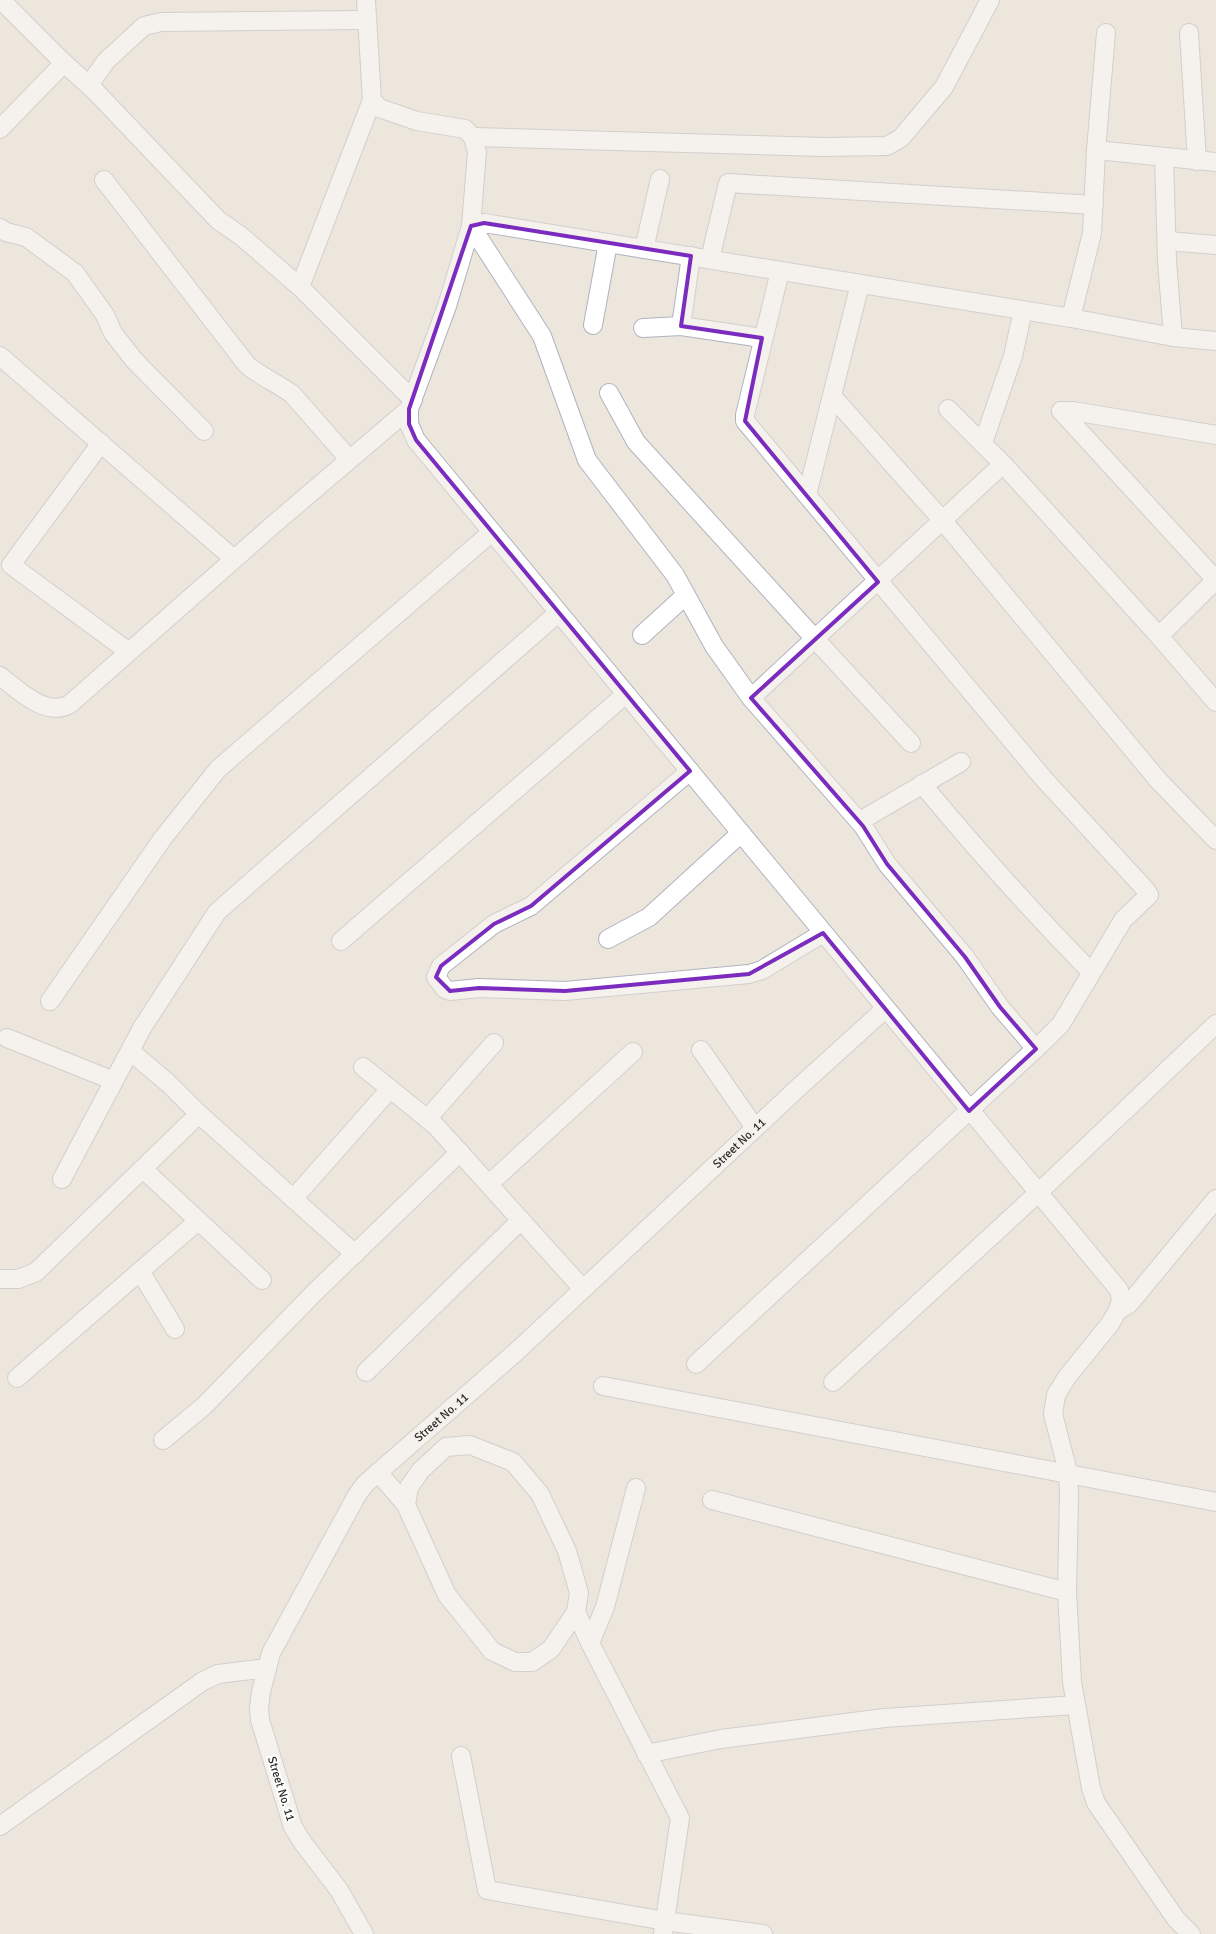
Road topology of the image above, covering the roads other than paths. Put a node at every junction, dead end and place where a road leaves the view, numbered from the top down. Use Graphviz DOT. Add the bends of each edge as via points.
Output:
graph roads {
  1 [pos="2,0"];
  2 [pos="366,0"];
  3 [pos="990,0"];
  4 [pos="367,20"];
  5 [pos="1106,33"];
  6 [pos="1189,33"];
  7 [pos="64,63"];
  8 [pos="89,85"];
  9 [pos="372,100"];
  10 [pos="0,129"];
  11 [pos="473,138"];
  12 [pos="1096,150"];
  13 [pos="1164,156"];
  14 [pos="1197,161"];
  15 [pos="1216,162"];
  16 [pos="660,179"];
  17 [pos="104,180"];
  18 [pos="1094,205"];
  19 [pos="471,226"];
  20 [pos="0,228"];
  21 [pos="1167,241"];
  22 [pos="608,243"];
  23 [pos="1216,245"];
  24 [pos="644,248"];
  25 [pos="691,256"];
  26 [pos="710,259"];
  27 [pos="780,271"];
  28 [pos="860,284"];
  29 [pos="300,286"];
  30 [pos="1023,310"];
  31 [pos="1071,318"];
  32 [pos="592,325"];
  33 [pos="681,326"];
  34 [pos="643,328"];
  35 [pos="1173,337"];
  36 [pos="762,338"];
  37 [pos="1216,341"];
  38 [pos="0,356"];
  39 [pos="610,393"];
  40 [pos="832,396"];
  41 [pos="411,405"];
  42 [pos="948,409"];
  43 [pos="204,431"];
  44 [pos="1216,435"];
  45 [pos="983,443"];
  46 [pos="101,444"];
  47 [pos="349,460"];
  48 [pos="1003,464"];
  49 [pos="807,495"];
  50 [pos="943,521"];
  51 [pos="492,532"];
  52 [pos="234,559"];
  53 [pos="1216,580"];
  54 [pos="878,582"];
  55 [pos="686,595"];
  56 [pos="558,613"];
  57 [pos="642,635"];
  58 [pos="1159,636"];
  59 [pos="815,639"];
  60 [pos="129,652"];
  61 [pos="0,676"];
  62 [pos="626,694"];
  63 [pos="750,698"];
  64 [pos="1216,702"];
  65 [pos="910,743"];
  66 [pos="961,762"];
  67 [pos="690,771"];
  68 [pos="922,784"];
  69 [pos="860,821"];
  70 [pos="741,833"];
  71 [pos="1216,840"];
  72 [pos="823,933"];
  73 [pos="608,939"];
  74 [pos="341,941"];
  75 [pos="1091,972"];
  76 [pos="50,1002"];
  77 [pos="885,1009"];
  78 [pos="1215,1025"];
  79 [pos="7,1038"];
  80 [pos="494,1043"];
  81 [pos="1036,1049"];
  82 [pos="701,1050"];
  83 [pos="130,1051"];
  84 [pos="633,1052"];
  85 [pos="362,1067"];
  86 [pos="114,1081"];
  87 [pos="390,1089"];
  88 [pos="969,1110"];
  89 [pos="199,1114"];
  90 [pos="427,1119"];
  91 [pos="755,1128"];
  92 [pos="460,1152"];
  93 [pos="142,1169"];
  94 [pos="62,1179"];
  95 [pos="489,1184"];
  96 [pos="1038,1193"];
  97 [pos="293,1198"];
  98 [pos="1216,1199"];
  99 [pos="521,1220"];
  100 [pos="198,1221"];
  101 [pos="355,1254"];
  102 [pos="140,1271"];
  103 [pos="0,1279"];
  104 [pos="262,1280"];
  105 [pos="583,1288"];
  106 [pos="1118,1310"];
  107 [pos="176,1329"];
  108 [pos="696,1364"];
  109 [pos="366,1372"];
  110 [pos="18,1378"];
  111 [pos="833,1382"];
  112 [pos="604,1386"];
  113 [pos="163,1440"];
  114 [pos="378,1472"];
  115 [pos="1068,1472"];
  116 [pos="636,1488"];
  117 [pos="712,1500"];
  118 [pos="1216,1502"];
  119 [pos="406,1505"];
  120 [pos="1067,1592"];
  121 [pos="576,1612"];
  122 [pos="590,1643"];
  123 [pos="267,1668"];
  124 [pos="1076,1704"];
  125 [pos="646,1754"];
  126 [pos="461,1756"];
  127 [pos="0,1826"];
  128 [pos="1173,1926"];
  129 [pos="664,1927"];
  130 [pos="364,1934"];
  131 [pos="763,1934"];
  132 [pos="1191,1934"];
  1 -- 7 [label="street"];
  2 -- 4 [label="street"];
  3 -- 11 [label="street" via="944,87 901,138 887,146"];
  4 -- 8 [label="street" via="161,22 144,26 106,61"];
  4 -- 9 [label="street"];
  5 -- 12 [label="street"];
  6 -- 14 [label="street"];
  7 -- 8 [label="street"];
  7 -- 10 [label="street"];
  8 -- 29 [label="street" via="218,220"];
  9 -- 11 [label="street" via="379,108 417,121 465,129"];
  9 -- 29 [label="street"];
  11 -- 19 [label="street" via="477,152"];
  12 -- 13 [label="street"];
  12 -- 18 [label="street"];
  13 -- 14 [label="street"];
  13 -- 21 [label="street"];
  14 -- 15 [label="street"];
  16 -- 24 [label="street"];
  17 -- 47 [label="street" via="247,365 292,394"];
  18 -- 26 [label="street" via="728,183"];
  18 -- 31 [label="street" via="1092,233"];
  19 -- 22 [label="street" via="484,223"];
  19 -- 41 [label="street" via="447,306"];
  19 -- 55 [label="street" via="542,336 587,460 675,575"];
  20 -- 43 [label="street" via="26,237 75,273 134,360"];
  21 -- 23 [label="street"];
  21 -- 35 [label="street"];
  22 -- 24 [label="street"];
  22 -- 32 [label="street"];
  24 -- 25 [label="street"];
  25 -- 26 [label="street"];
  25 -- 33 [label="street"];
  26 -- 27 [label="street"];
  27 -- 28 [label="street"];
  27 -- 36 [label="street"];
  28 -- 30 [label="street"];
  28 -- 40 [label="street"];
  29 -- 41 [label="street"];
  30 -- 31 [label="street"];
  30 -- 45 [label="street" via="1013,356"];
  31 -- 35 [label="street"];
  33 -- 34 [label="street"];
  33 -- 36 [label="street"];
  35 -- 37 [label="street"];
  36 -- 49 [label="street" via="745,421"];
  38 -- 46 [label="street"];
  39 -- 59 [label="street" via="636,442"];
  40 -- 49 [label="street"];
  40 -- 50 [label="street"];
  41 -- 47 [label="street"];
  41 -- 51 [label="street" via="408,424 416,440"];
  42 -- 45 [label="street"];
  44 -- 53 [label="street" via="1061,411"];
  45 -- 48 [label="street"];
  46 -- 52 [label="street"];
  46 -- 60 [label="street" via="11,565"];
  47 -- 52 [label="street"];
  48 -- 50 [label="street"];
  48 -- 58 [label="street"];
  49 -- 54 [label="street"];
  50 -- 54 [label="street"];
  50 -- 71 [label="street" via="1158,780"];
  51 -- 56 [label="street"];
  51 -- 76 [label="street" via="218,769 163,838"];
  52 -- 60 [label="street"];
  53 -- 58 [label="street"];
  54 -- 59 [label="street"];
  54 -- 75 [label="street" via="1043,778 1148,892 1149,895 1122,920"];
  55 -- 57 [label="street"];
  55 -- 63 [label="street" via="714,646"];
  56 -- 62 [label="street"];
  56 -- 83 [label="street" via="217,912"];
  58 -- 64 [label="street"];
  59 -- 63 [label="street"];
  59 -- 65 [label="street"];
  60 -- 61 [label="street" via="62,709 42,705"];
  62 -- 67 [label="street"];
  62 -- 74 [label="street"];
  63 -- 69 [label="street"];
  66 -- 68 [label="street"];
  67 -- 70 [label="street"];
  67 -- 72 [label="street" via="531,906 494,924 441,966 436,977 445,989 454,992 479,988 565,991 749,974 762,970"];
  68 -- 69 [label="street"];
  68 -- 75 [label="street" via="1033,913"];
  69 -- 81 [label="street" via="887,864"];
  70 -- 72 [label="street"];
  70 -- 73 [label="street" via="649,917"];
  72 -- 77 [label="street"];
  75 -- 81 [label="street" via="1061,1024"];
  77 -- 88 [label="street"];
  77 -- 91 [label="street, Street No. 11"];
  78 -- 96 [label="street"];
  79 -- 86 [label="street"];
  80 -- 90 [label="street"];
  81 -- 88 [label="street"];
  82 -- 91 [label="street"];
  83 -- 86 [label="street"];
  83 -- 89 [label="street"];
  84 -- 95 [label="street"];
  85 -- 87 [label="street"];
  86 -- 94 [label="street"];
  87 -- 90 [label="street"];
  87 -- 97 [label="street"];
  88 -- 96 [label="street"];
  88 -- 108 [label="street"];
  89 -- 93 [label="street"];
  89 -- 97 [label="street"];
  90 -- 92 [label="street"];
  91 -- 105 [label="street, Street No. 11"];
  92 -- 95 [label="street"];
  92 -- 101 [label="street"];
  93 -- 100 [label="street"];
  93 -- 103 [label="street" via="36,1272 18,1279"];
  95 -- 99 [label="street"];
  96 -- 106 [label="street" via="1119,1290"];
  96 -- 111 [label="street"];
  97 -- 101 [label="street"];
  98 -- 106 [label="street" via="1129,1304"];
  99 -- 105 [label="street"];
  99 -- 109 [label="street"];
  100 -- 102 [label="street"];
  100 -- 104 [label="street"];
  101 -- 113 [label="street" via="204,1406"];
  102 -- 107 [label="street"];
  102 -- 110 [label="street"];
  105 -- 114 [label="street, Street No. 11" via="516,1352"];
  106 -- 115 [label="street" via="1056,1395 1053,1414"];
  112 -- 115 [label="street"];
  114 -- 119 [label="street"];
  114 -- 123 [label="street, Street No. 11" via="356,1495 271,1653"];
  115 -- 118 [label="street"];
  115 -- 120 [label="street"];
  116 -- 122 [label="street" via="605,1606"];
  117 -- 120 [label="street"];
  119 -- 121 [label="street" via="447,1595 492,1651 515,1662 532,1662 551,1649"];
  119 -- 121 [label="street" via="409,1487 421,1470 446,1447 470,1445 514,1462 540,1494 567,1551 580,1592"];
  120 -- 124 [label="street"];
  121 -- 122 [label="street"];
  122 -- 125 [label="street"];
  123 -- 127 [label="street" via="218,1674 202,1681"];
  123 -- 130 [label="street, Street No. 11" via="259,1708 260,1720 293,1827 340,1890"];
  124 -- 125 [label="street" via="884,1718 721,1739"];
  124 -- 128 [label="street" via="1096,1803"];
  125 -- 129 [label="street" via="680,1818"];
  126 -- 129 [label="street" via="486,1890"];
  128 -- 132 [label="street"];
  129 -- 131 [label="street"];
}
